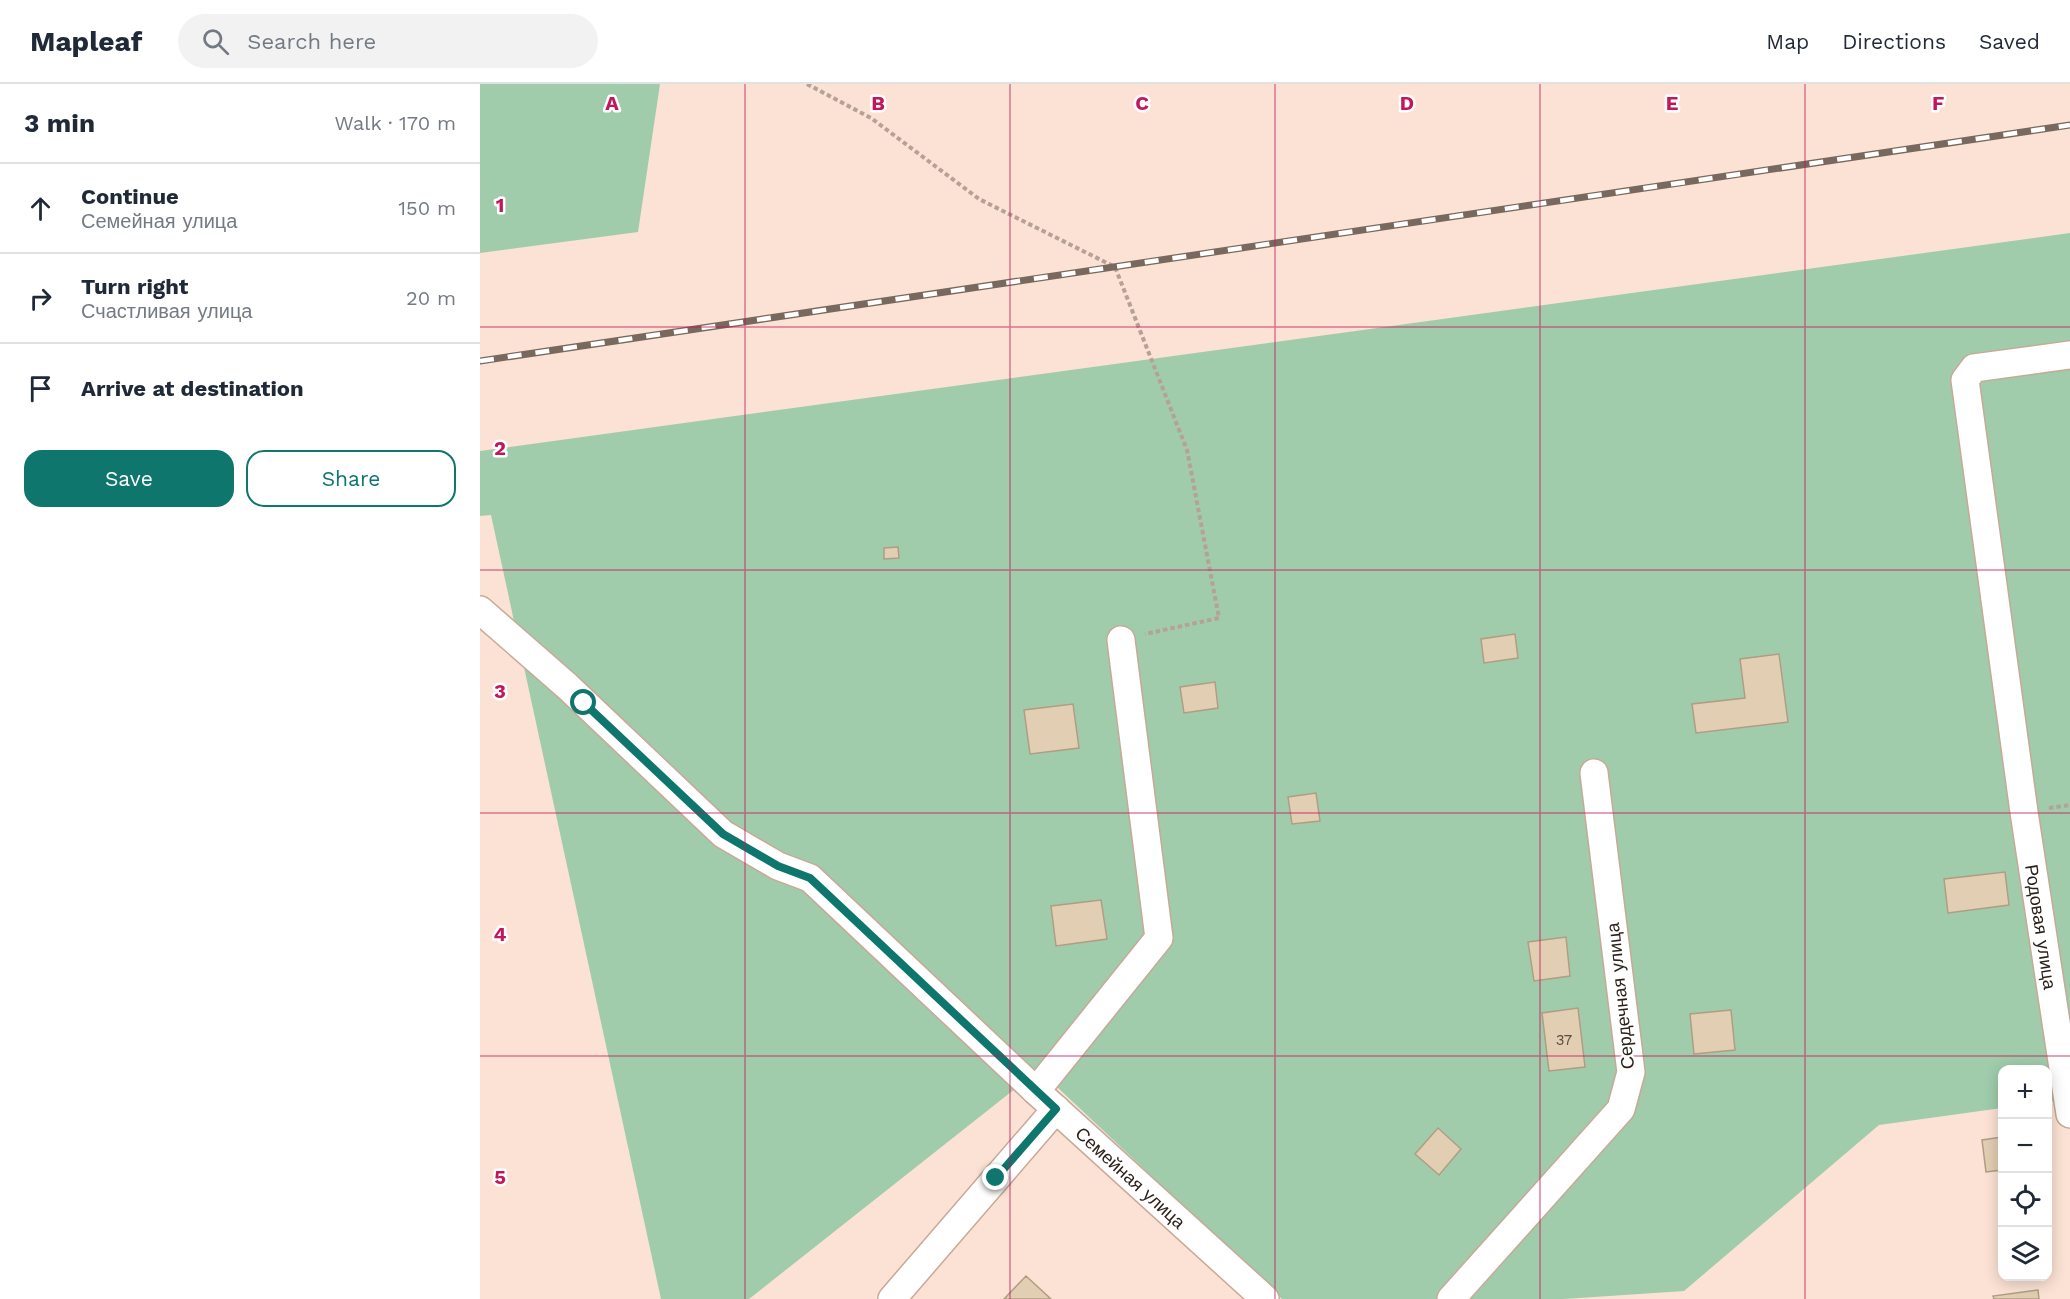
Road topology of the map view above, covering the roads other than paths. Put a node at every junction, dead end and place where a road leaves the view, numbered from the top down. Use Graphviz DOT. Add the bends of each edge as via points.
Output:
graph roads {
  1 [pos="2070,355"];
  2 [pos="480,610"];
  3 [pos="1121,640"];
  4 [pos="1594,773"];
  5 [pos="1046,1100"];
  6 [pos="2070,1114"];
  7 [pos="892,1299"];
  8 [pos="1265,1299"];
  9 [pos="1451,1299"];
  1 -- 6 [label="street, Родовая улица" via="1974,368 1965,380"];
  2 -- 5 [label="street, Семейная улица" via="567,686 723,834 778,866 810,878"];
  3 -- 5 [label="street" via="1159,938"];
  4 -- 9 [label="street, Сердечная улица" via="1631,1072 1621,1109"];
  5 -- 7 [label="street"];
  5 -- 8 [label="street, Семейная улица"];
}
